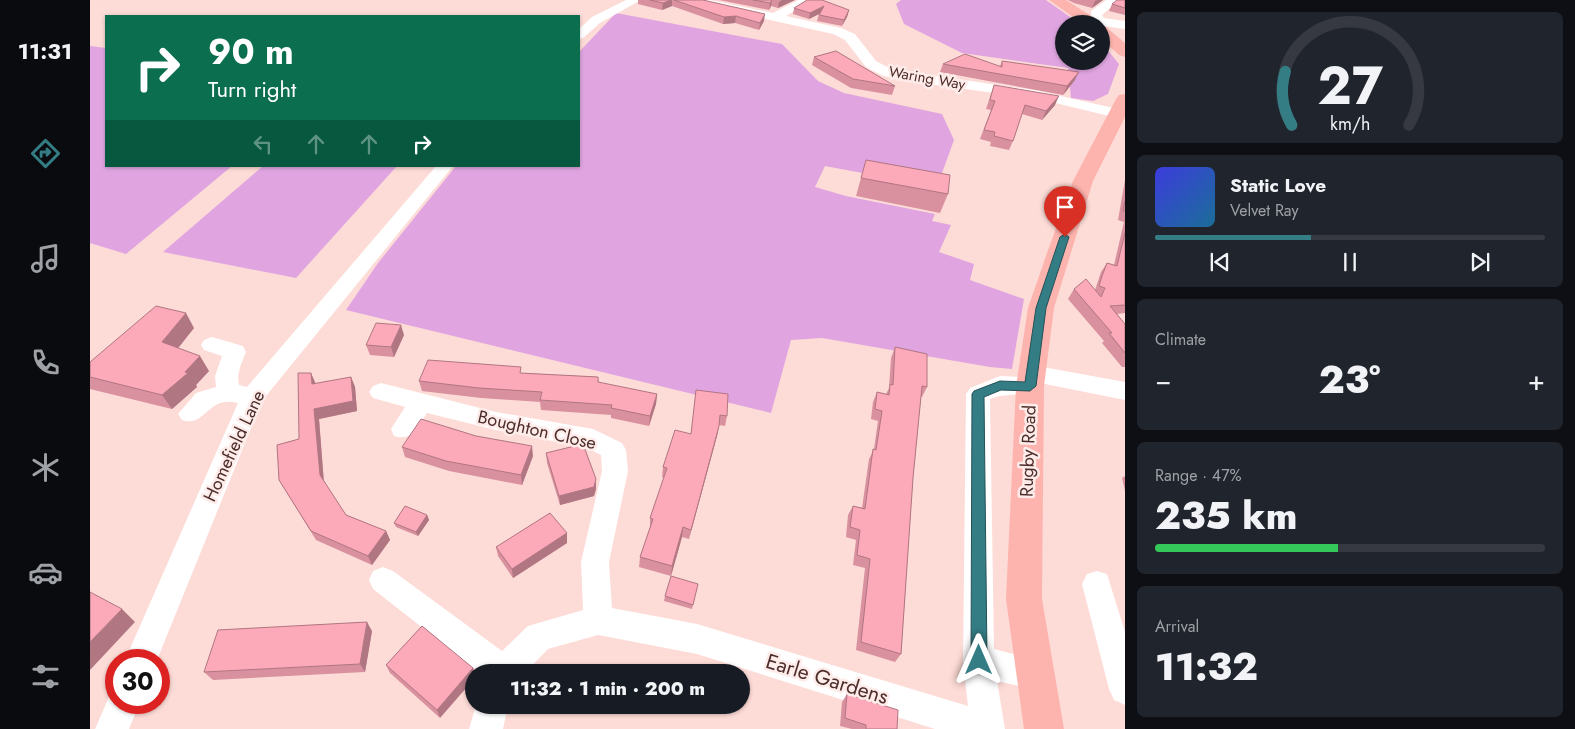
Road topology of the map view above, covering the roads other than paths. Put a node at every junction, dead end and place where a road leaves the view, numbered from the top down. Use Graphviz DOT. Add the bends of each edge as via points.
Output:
graph roads {
  1 [pos="634,0"];
  2 [pos="694,0"];
  3 [pos="807,0"];
  4 [pos="1056,0"];
  5 [pos="1113,0"];
  6 [pos="1082,15"];
  7 [pos="1094,15"];
  8 [pos="775,17"];
  9 [pos="1110,23"];
  10 [pos="1125,24"];
  11 [pos="580,34"];
  12 [pos="1110,37"];
  13 [pos="1125,52"];
  14 [pos="1121,106"];
  15 [pos="444,167"];
  16 [pos="212,345"];
  17 [pos="1031,380"];
  18 [pos="1125,391"];
  19 [pos="381,392"];
  20 [pos="241,394"];
  21 [pos="422,402"];
  22 [pos="190,414"];
  23 [pos="403,429"];
  24 [pos="383,580"];
  25 [pos="1096,584"];
  26 [pos="598,620"];
  27 [pos="146,649"];
  28 [pos="979,660"];
  29 [pos="493,664"];
  30 [pos="512,664"];
  31 [pos="1036,674"];
  32 [pos="1125,689"];
  33 [pos="119,714"];
  34 [pos="490,714"];
  35 [pos="112,729"];
  36 [pos="486,729"];
  37 [pos="987,729"];
  38 [pos="1044,729"];
  1 -- 11 [label="street" via="596,20"];
  2 -- 8 [label="street, Waring Way"];
  3 -- 8 [label="street"];
  4 -- 6 [label="main road"];
  5 -- 7 [label="street"];
  8 -- 14 [label="street, Waring Way" via="850,37 871,64 900,76"];
  9 -- 10 [label="street"];
  12 -- 13 [label="main road"];
  14 -- 17 [label="main road, Rugby Road" via="1083,181 1058,253 1041,308"];
  15 -- 20 [label="street, Homefield Lane"];
  16 -- 20 [label="street" via="235,352 226,372 225,384"];
  17 -- 18 [label="street"];
  17 -- 28 [label="street" via="1000,385 978,394"];
  17 -- 31 [label="main road, Rugby Road" via="1024,599"];
  19 -- 21 [label="street, Boughton Close"];
  20 -- 22 [label="street" via="204,399"];
  20 -- 27 [label="street, Homefield Lane"];
  21 -- 23 [label="street"];
  21 -- 26 [label="street, Boughton Close" via="496,421 593,438 613,450 615,471 595,562"];
  24 -- 29 [label="street"];
  25 -- 32 [label="street"];
  26 -- 30 [label="street, Earle Gardens" via="539,637"];
  26 -- 37 [label="street, Earle Gardens" via="696,639"];
  28 -- 31 [label="street"];
  28 -- 37 [label="street"];
  31 -- 38 [label="main road, Rugby Road"];
  33 -- 35 [label="street"];
  34 -- 36 [label="street"];
}
